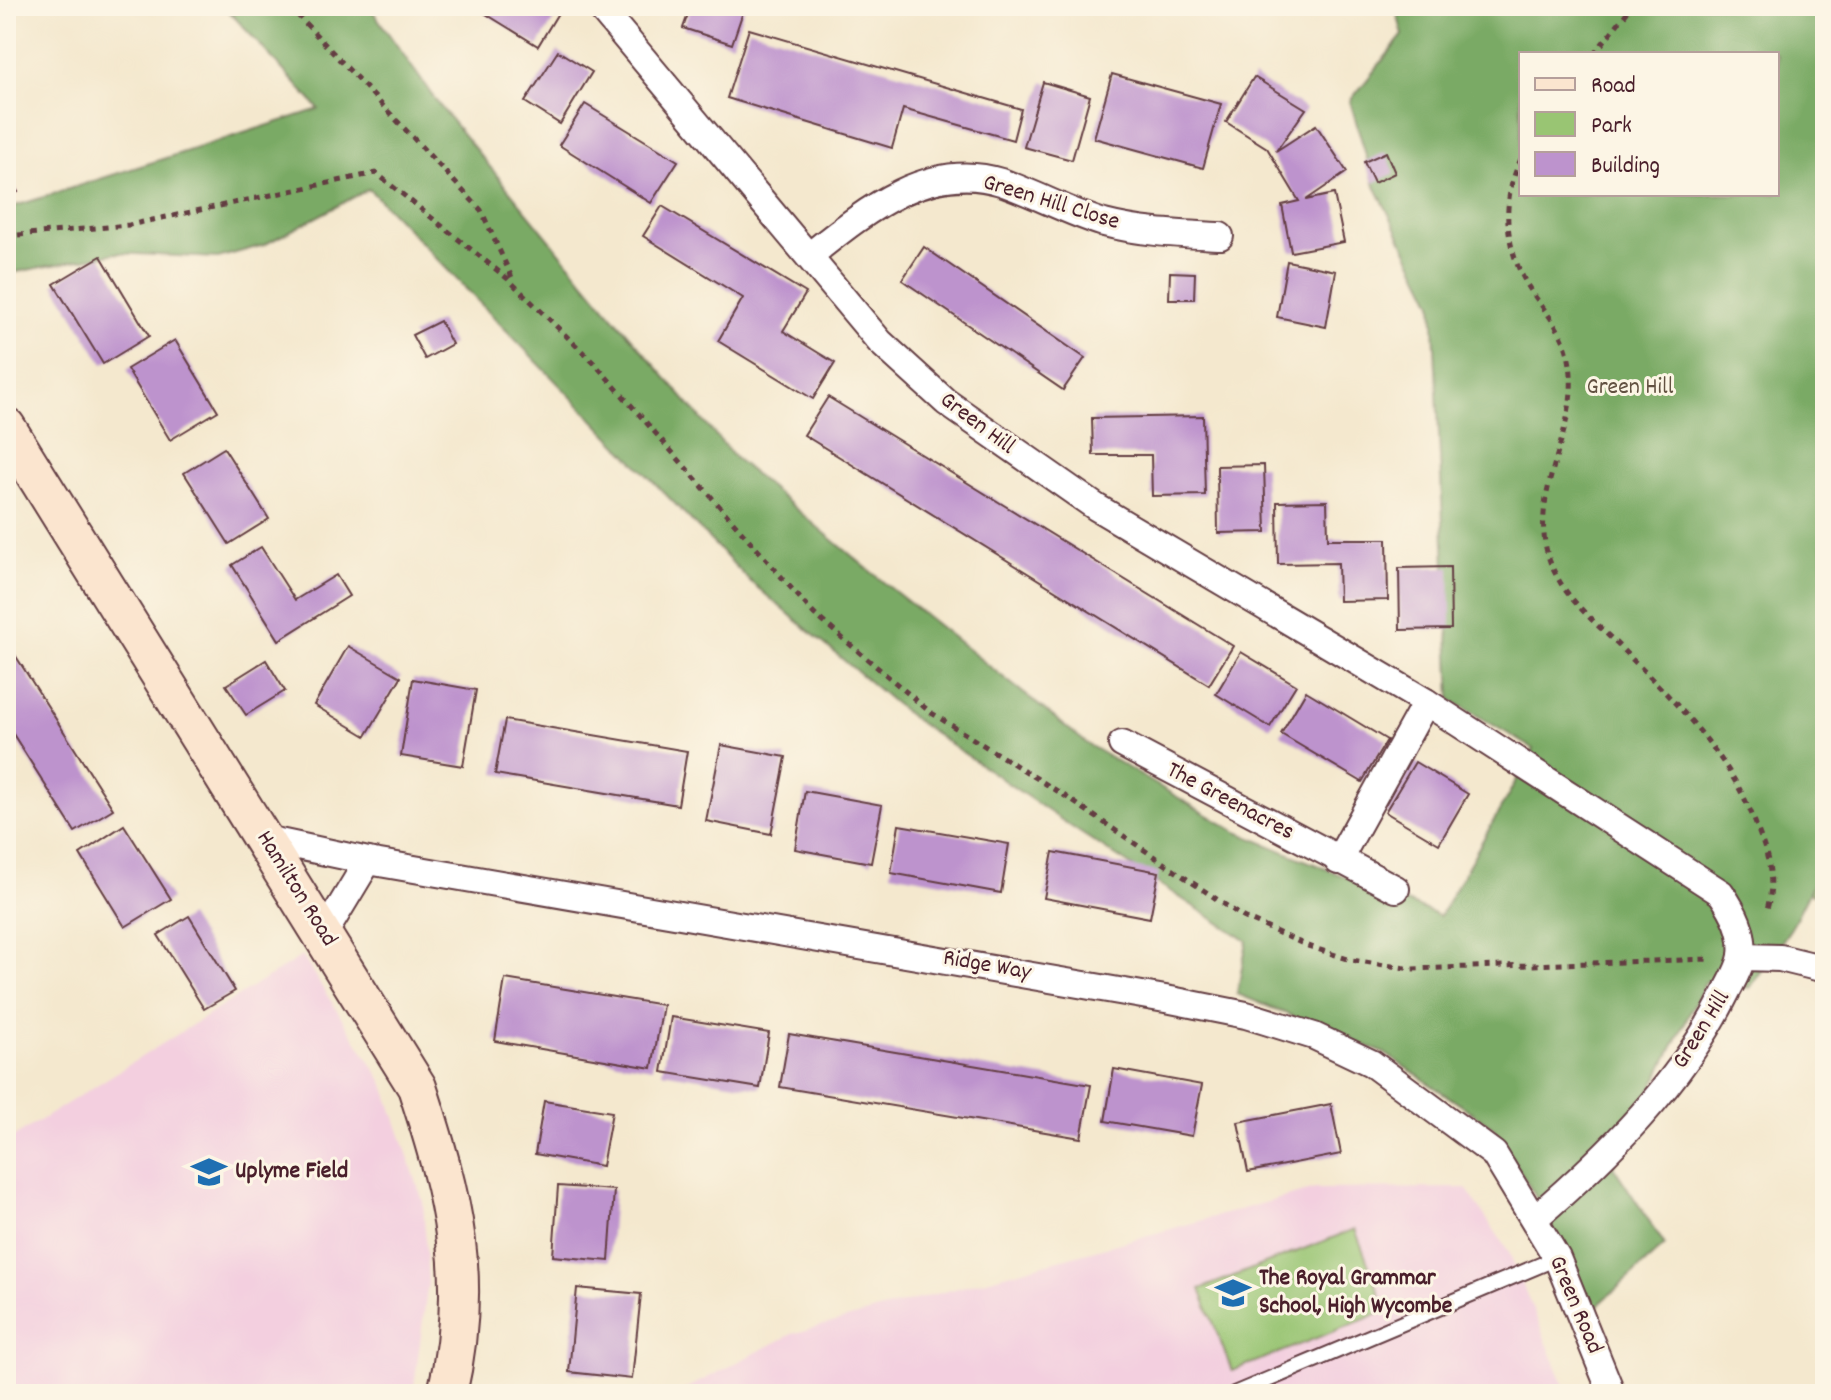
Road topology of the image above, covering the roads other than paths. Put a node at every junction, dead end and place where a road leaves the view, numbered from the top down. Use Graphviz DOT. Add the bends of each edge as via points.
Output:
graph roads {
  1 [pos="599,6"];
  2 [pos="1220,236"];
  3 [pos="809,256"];
  4 [pos="6,427"];
  5 [pos="1426,702"];
  6 [pos="1122,744"];
  7 [pos="265,839"];
  8 [pos="368,861"];
  9 [pos="1338,861"];
  10 [pos="1396,889"];
  11 [pos="324,934"];
  12 [pos="1742,957"];
  13 [pos="1825,969"];
  14 [pos="1535,1218"];
  15 [pos="1557,1258"];
  16 [pos="447,1394"];
  17 [pos="1234,1394"];
  18 [pos="1612,1394"];
  1 -- 3 [label="street, Green Hill"];
  2 -- 3 [label="street, Green Hill Close" via="1107,223 998,181 959,177 910,187 866,210"];
  3 -- 5 [label="street, Green Hill" via="880,342 1016,455"];
  4 -- 7 [label="street, Hamilton Road"];
  5 -- 9 [label="street"];
  5 -- 12 [label="street, Green Hill" via="1721,893 1739,924"];
  6 -- 9 [label="street, The Greenacres"];
  7 -- 8 [label="street, Ridge Way"];
  7 -- 11 [label="street, Hamilton Road"];
  8 -- 11 [label="street"];
  8 -- 14 [label="street, Ridge Way" via="1246,1015 1314,1036 1371,1063 1494,1154"];
  9 -- 10 [label="street, The Greenacres"];
  11 -- 16 [label="street, Hamilton Road" via="417,1087 442,1162 458,1236 459,1340"];
  12 -- 13 [label="street" via="1780,958"];
  12 -- 14 [label="street, Green Hill" via="1719,1008 1668,1083 1577,1182"];
  14 -- 15 [label="street, Green Road"];
  15 -- 17 [label="lane"];
  15 -- 18 [label="street, Green Road"];
}
